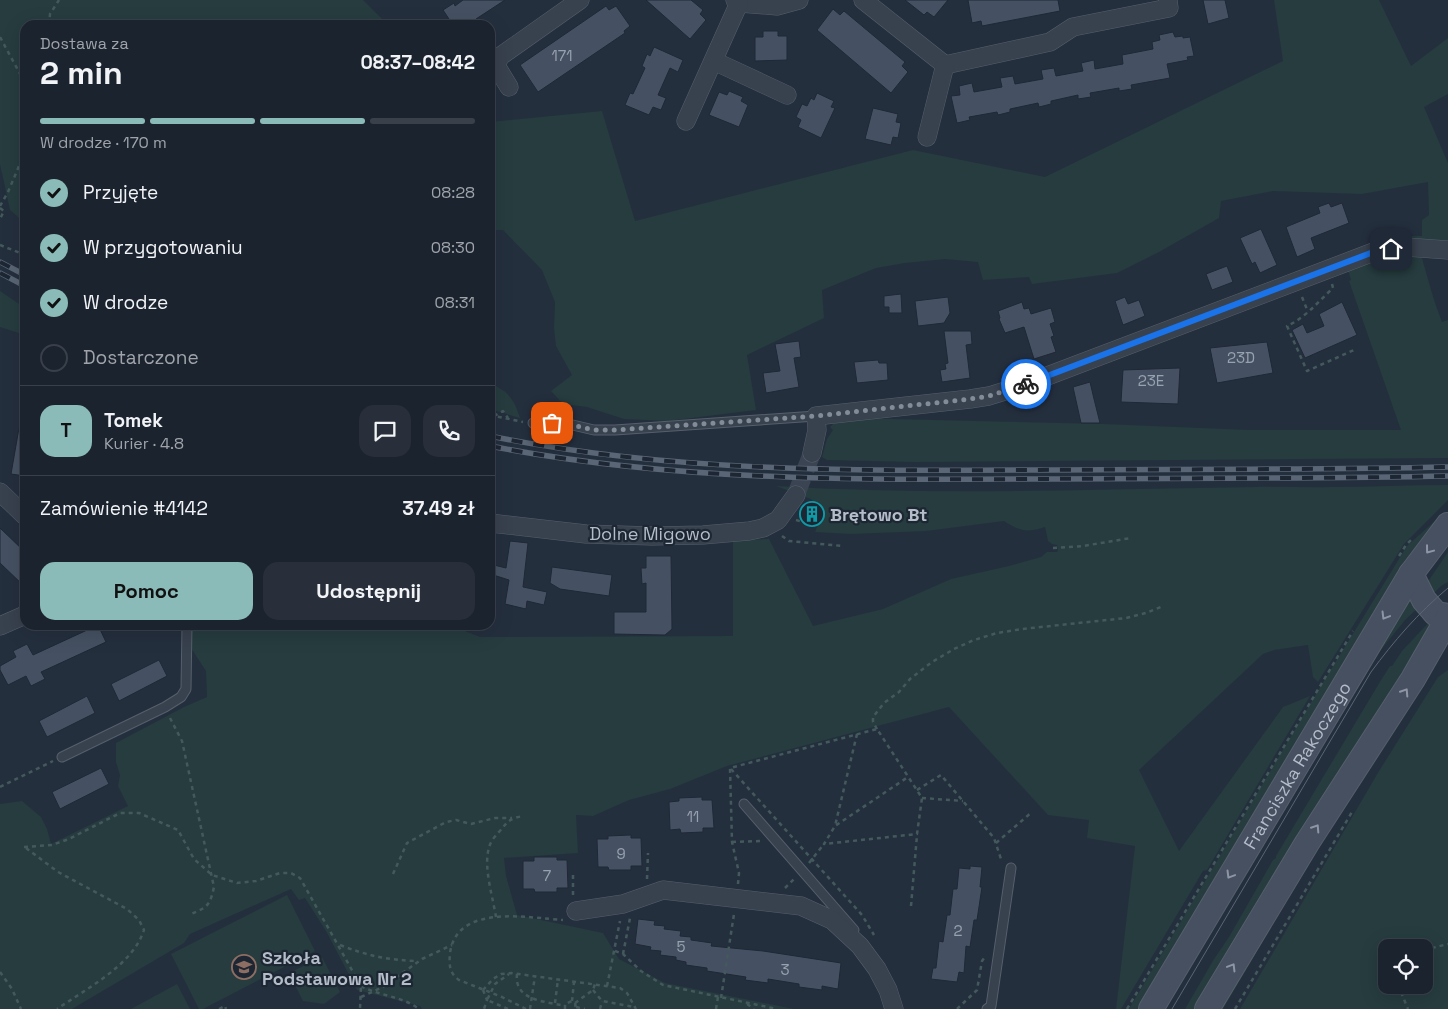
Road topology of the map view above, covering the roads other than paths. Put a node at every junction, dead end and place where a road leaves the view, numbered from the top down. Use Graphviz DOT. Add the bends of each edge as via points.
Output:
graph roads {
  1 [pos="580,0"];
  2 [pos="799,0"];
  3 [pos="863,0"];
  4 [pos="1168,0"];
  5 [pos="737,2"];
  6 [pos="714,61"];
  7 [pos="945,65"];
  8 [pos="509,87"];
  9 [pos="787,95"];
  10 [pos="686,121"];
  11 [pos="927,137"];
  12 [pos="1448,250"];
  13 [pos="816,416"];
  14 [pos="537,423"];
  15 [pos="812,453"];
  16 [pos="0,492"];
  17 [pos="796,495"];
  18 [pos="20,511"];
  19 [pos="495,524"];
  20 [pos="1448,525"];
  21 [pos="1411,574"];
  22 [pos="20,617"];
  23 [pos="1448,617"];
  24 [pos="0,626"];
  25 [pos="187,630"];
  26 [pos="62,756"];
  27 [pos="744,804"];
  28 [pos="1011,868"];
  29 [pos="576,911"];
  30 [pos="860,946"];
  31 [pos="894,1009"];
  32 [pos="987,1009"];
  33 [pos="1151,1009"];
  34 [pos="1207,1009"];
  1 -- 8 [label="street" via="502,55 495,64"];
  2 -- 5 [label="street" via="777,6"];
  3 -- 7 [label="street"];
  4 -- 7 [label="street" via="1169,8 1073,27 1050,42"];
  5 -- 6 [label="street"];
  6 -- 9 [label="street"];
  6 -- 10 [label="street"];
  7 -- 11 [label="street"];
  12 -- 13 [label="street" via="1406,247 1376,251 989,396"];
  13 -- 14 [label="lane" via="615,430"];
  13 -- 15 [label="street"];
  16 -- 18 [label="street"];
  17 -- 19 [label="street, Dolne Migowo" via="778,520 749,531 652,536 586,534"];
  20 -- 21 [label="main road, Franciszka Rakoczego, one-way"];
  21 -- 23 [label="main road" via="1424,600 1436,614"];
  21 -- 33 [label="main road, Franciszka Rakoczego, one-way"];
  22 -- 24 [label="street"];
  34 -- 23 [label="main road, one-way" via="1307,843 1413,679"];
  25 -- 26 [label="lane" via="186,689 181,697"];
  27 -- 30 [label="lane" via="855,932"];
  28 -- 32 [label="lane" via="991,1006"];
  29 -- 30 [label="street" via="627,910 663,890 735,906 800,906 832,920"];
  30 -- 31 [label="street" via="877,968"];
}
